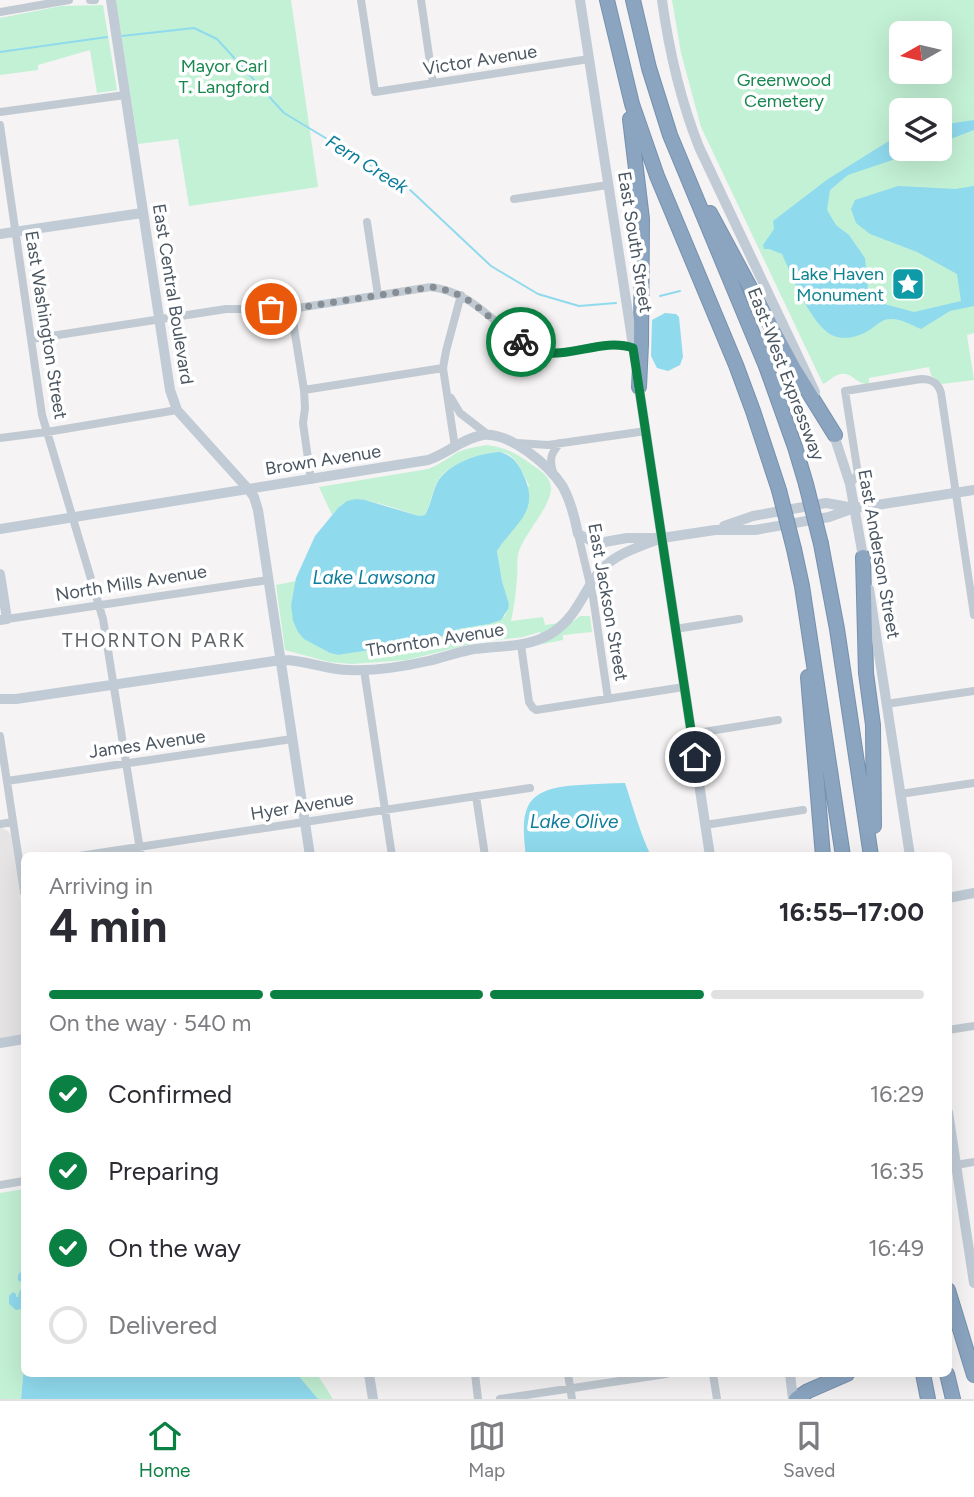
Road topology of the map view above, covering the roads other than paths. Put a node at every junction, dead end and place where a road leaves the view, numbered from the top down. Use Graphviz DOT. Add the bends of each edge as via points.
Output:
graph roads {
  1 [pos="69,0"];
  2 [pos="111,0"];
  3 [pos="361,0"];
  4 [pos="421,0"];
  5 [pos="580,0"];
  6 [pos="607,0"];
  7 [pos="634,0"];
  8 [pos="662,0"];
  9 [pos="0,12"];
  10 [pos="589,59"];
  11 [pos="626,79"];
  12 [pos="433,83"];
  13 [pos="125,95"];
  14 [pos="0,112"];
  15 [pos="0,125"];
  16 [pos="677,155"];
  17 [pos="608,186"];
  18 [pos="514,199"];
  19 [pos="142,213"];
  20 [pos="367,222"];
  21 [pos="15,232"];
  22 [pos="0,234"];
  23 [pos="378,295"];
  24 [pos="461,295"];
  25 [pos="291,309"];
  26 [pos="159,319"];
  27 [pos="32,339"];
  28 [pos="633,348"];
  29 [pos="443,368"];
  30 [pos="639,387"];
  31 [pos="447,389"];
  32 [pos="304,390"];
  33 [pos="177,411"];
  34 [pos="646,431"];
  35 [pos="47,432"];
  36 [pos="487,434"];
  37 [pos="835,435"];
  38 [pos="0,438"];
  39 [pos="514,443"];
  40 [pos="560,443"];
  41 [pos="455,447"];
  42 [pos="554,475"];
  43 [pos="311,480"];
  44 [pos="850,484"];
  45 [pos="249,490"];
  46 [pos="974,490"];
  47 [pos="956,492"];
  48 [pos="854,508"];
  49 [pos="72,518"];
  50 [pos="0,529"];
  51 [pos="578,534"];
  52 [pos="662,538"];
  53 [pos="863,557"];
  54 [pos="0,574"];
  55 [pos="268,580"];
  56 [pos="590,586"];
  57 [pos="100,606"];
  58 [pos="575,612"];
  59 [pos="974,615"];
  60 [pos="739,618"];
  61 [pos="4,620"];
  62 [pos="596,624"];
  63 [pos="808,626"];
  64 [pos="676,629"];
  65 [pos="521,645"];
  66 [pos="281,660"];
  67 [pos="364,670"];
  68 [pos="113,685"];
  69 [pos="684,687"];
  70 [pos="974,691"];
  71 [pos="0,699"];
  72 [pos="608,699"];
  73 [pos="886,704"];
  74 [pos="778,720"];
  75 [pos="691,734"];
  76 [pos="0,736"];
  77 [pos="292,739"];
  78 [pos="126,763"];
  79 [pos="7,781"];
  80 [pos="974,783"];
  81 [pos="530,788"];
  82 [pos="900,794"];
  83 [pos="476,796"];
  84 [pos="385,809"];
  85 [pos="803,810"];
  86 [pos="13,822"];
  87 [pos="305,822"];
  88 [pos="0,824"];
  89 [pos="705,825"];
  90 [pos="140,851"];
  91 [pos="309,852"];
  92 [pos="391,852"];
  93 [pos="484,852"];
  94 [pos="709,852"];
  95 [pos="823,852"];
  96 [pos="842,852"];
  97 [pos="872,852"];
  98 [pos="873,852"];
  99 [pos="909,852"];
  100 [pos="21,859"];
  101 [pos="974,893"];
  102 [pos="952,897"];
  103 [pos="974,1026"];
  104 [pos="952,1029"];
  105 [pos="21,1040"];
  106 [pos="0,1043"];
  107 [pos="952,1138"];
  108 [pos="974,1162"];
  109 [pos="956,1164"];
  110 [pos="21,1182"];
  111 [pos="0,1185"];
  112 [pos="974,1283"];
  113 [pos="952,1303"];
  114 [pos="974,1375"];
  115 [pos="369,1377"];
  116 [pos="475,1377"];
  117 [pos="568,1377"];
  118 [pos="635,1377"];
  119 [pos="713,1377"];
  120 [pos="791,1377"];
  121 [pos="840,1377"];
  122 [pos="924,1377"];
  123 [pos="948,1377"];
  124 [pos="570,1388"];
  125 [pos="373,1399"];
  126 [pos="478,1399"];
  127 [pos="500,1399"];
  128 [pos="572,1399"];
  129 [pos="717,1399"];
  130 [pos="795,1399"];
  131 [pos="928,1399"];
  132 [pos="953,1399"];
  1 -- 9 [label="street"];
  2 -- 13 [label="street, East Central Boulevard"];
  3 -- 12 [label="street, Victor Avenue" via="375,92"];
  4 -- 12 [label="street"];
  5 -- 10 [label="street, East South Street"];
  6 -- 11 [label="highway"];
  7 -- 16 [label="highway, East-West Expressway"];
  8 -- 37 [label="street, East Anderson Street" via="676,79 699,147"];
  10 -- 12 [label="street, Victor Avenue"];
  10 -- 17 [label="street, East South Street"];
  11 -- 30 [label="highway" via="642,219"];
  11 -- 63 [label="highway, bridge" via="657,176 753,411 779,490"];
  13 -- 14 [label="street"];
  13 -- 19 [label="street, East Central Boulevard"];
  15 -- 21 [label="street, East Washington Street"];
  16 -- 37 [label="highway"];
  16 -- 97 [label="highway, East-West Expressway, bridge" via="766,366 806,484 837,629"];
  17 -- 18 [label="street"];
  17 -- 28 [label="street, East South Street"];
  19 -- 21 [label="street"];
  19 -- 26 [label="street, East Central Boulevard"];
  20 -- 23 [label="street"];
  21 -- 22 [label="street"];
  21 -- 27 [label="street, East Washington Street"];
  23 -- 24 [label="street" via="431,287"];
  23 -- 25 [label="street"];
  24 -- 28 [label="street" via="532,349 557,353 619,344"];
  24 -- 29 [label="street"];
  25 -- 26 [label="street" via="226,309"];
  25 -- 32 [label="street"];
  26 -- 27 [label="street"];
  26 -- 33 [label="street, East Central Boulevard"];
  27 -- 35 [label="street, East Washington Street"];
  28 -- 30 [label="street, East South Street"];
  29 -- 31 [label="street"];
  29 -- 32 [label="street"];
  30 -- 34 [label="street, East South Street"];
  31 -- 36 [label="street" via="460,413"];
  31 -- 41 [label="street"];
  32 -- 43 [label="street" via="303,423"];
  33 -- 35 [label="street"];
  33 -- 45 [label="street, East Central Boulevard"];
  34 -- 40 [label="street"];
  34 -- 52 [label="street, East South Street"];
  35 -- 38 [label="street"];
  35 -- 49 [label="street, East Washington Street"];
  36 -- 39 [label="street"];
  36 -- 41 [label="street, Brown Avenue"];
  37 -- 44 [label="street, East Anderson Street"];
  39 -- 40 [label="street"];
  39 -- 42 [label="street, East Jackson Street"];
  40 -- 42 [label="street" via="551,457"];
  41 -- 43 [label="street, Brown Avenue" via="428,460"];
  42 -- 51 [label="street, East Jackson Street" via="571,505"];
  43 -- 45 [label="street, Brown Avenue"];
  44 -- 47 [label="street" via="858,474 845,391 920,379 932,380 940,388"];
  44 -- 48 [label="street, East Anderson Street"];
  45 -- 49 [label="street, Brown Avenue"];
  45 -- 55 [label="street, East Central Boulevard" via="258,510"];
  46 -- 47 [label="street"];
  47 -- 48 [label="street"];
  47 -- 59 [label="street"];
  48 -- 52 [label="street" via="755,530"];
  48 -- 53 [label="street, East Anderson Street"];
  49 -- 50 [label="street, Brown Avenue"];
  49 -- 57 [label="street, East Washington Street"];
  51 -- 52 [label="street" via="599,542"];
  51 -- 56 [label="street, East Jackson Street"];
  52 -- 56 [label="street, Thornton Avenue" via="617,557"];
  52 -- 64 [label="street"];
  53 -- 73 [label="street, East Anderson Street"];
  53 -- 98 [label="highway" via="865,655 873,725"];
  54 -- 61 [label="street"];
  55 -- 57 [label="street, North Mills Avenue"];
  55 -- 66 [label="street, East Central Boulevard"];
  56 -- 58 [label="street, Thornton Avenue"];
  56 -- 62 [label="street, East Jackson Street"];
  57 -- 61 [label="street, North Mills Avenue"];
  57 -- 68 [label="street, East Washington Street"];
  58 -- 62 [label="street" via="590,612"];
  58 -- 65 [label="street, Thornton Avenue" via="550,635"];
  60 -- 64 [label="street"];
  62 -- 72 [label="street, East Jackson Street"];
  63 -- 95 [label="highway" via="808,682"];
  63 -- 96 [label="highway"];
  64 -- 69 [label="street"];
  65 -- 67 [label="street, Thornton Avenue"];
  65 -- 72 [label="street" via="533,708"];
  66 -- 67 [label="street, Thornton Avenue"];
  66 -- 68 [label="street, Thornton Avenue"];
  66 -- 77 [label="street, East Central Boulevard"];
  67 -- 84 [label="street"];
  68 -- 71 [label="street, Thornton Avenue"];
  68 -- 78 [label="street, East Washington Street"];
  69 -- 72 [label="street"];
  69 -- 75 [label="street"];
  70 -- 73 [label="street"];
  73 -- 82 [label="street, East Anderson Street"];
  74 -- 75 [label="street"];
  75 -- 89 [label="street"];
  76 -- 79 [label="street"];
  77 -- 78 [label="street, James Avenue"];
  77 -- 87 [label="street, East Central Boulevard"];
  78 -- 79 [label="street, James Avenue"];
  78 -- 90 [label="street, East Washington Street"];
  79 -- 86 [label="street"];
  80 -- 82 [label="street"];
  81 -- 83 [label="street, Hyer Avenue"];
  82 -- 99 [label="street, East Anderson Street"];
  83 -- 84 [label="street, Hyer Avenue"];
  83 -- 93 [label="street"];
  84 -- 87 [label="street, Hyer Avenue"];
  84 -- 92 [label="street"];
  85 -- 89 [label="street"];
  86 -- 88 [label="street"];
  86 -- 100 [label="street"];
  87 -- 90 [label="street, Hyer Avenue"];
  87 -- 91 [label="street, East Central Boulevard"];
  89 -- 94 [label="street"];
  101 -- 102 [label="street"];
  103 -- 104 [label="street"];
  105 -- 106 [label="street"];
  107 -- 109 [label="street"];
  108 -- 109 [label="street"];
  109 -- 112 [label="street"];
  110 -- 111 [label="street"];
  113 -- 114 [label="highway"];
  115 -- 125 [label="street"];
  116 -- 126 [label="street"];
  117 -- 124 [label="street"];
  118 -- 124 [label="street"];
  119 -- 129 [label="street"];
  120 -- 130 [label="street"];
  121 -- 130 [label="highway"];
  122 -- 131 [label="highway"];
  123 -- 132 [label="highway"];
  124 -- 127 [label="street"];
  124 -- 128 [label="street"];
}
